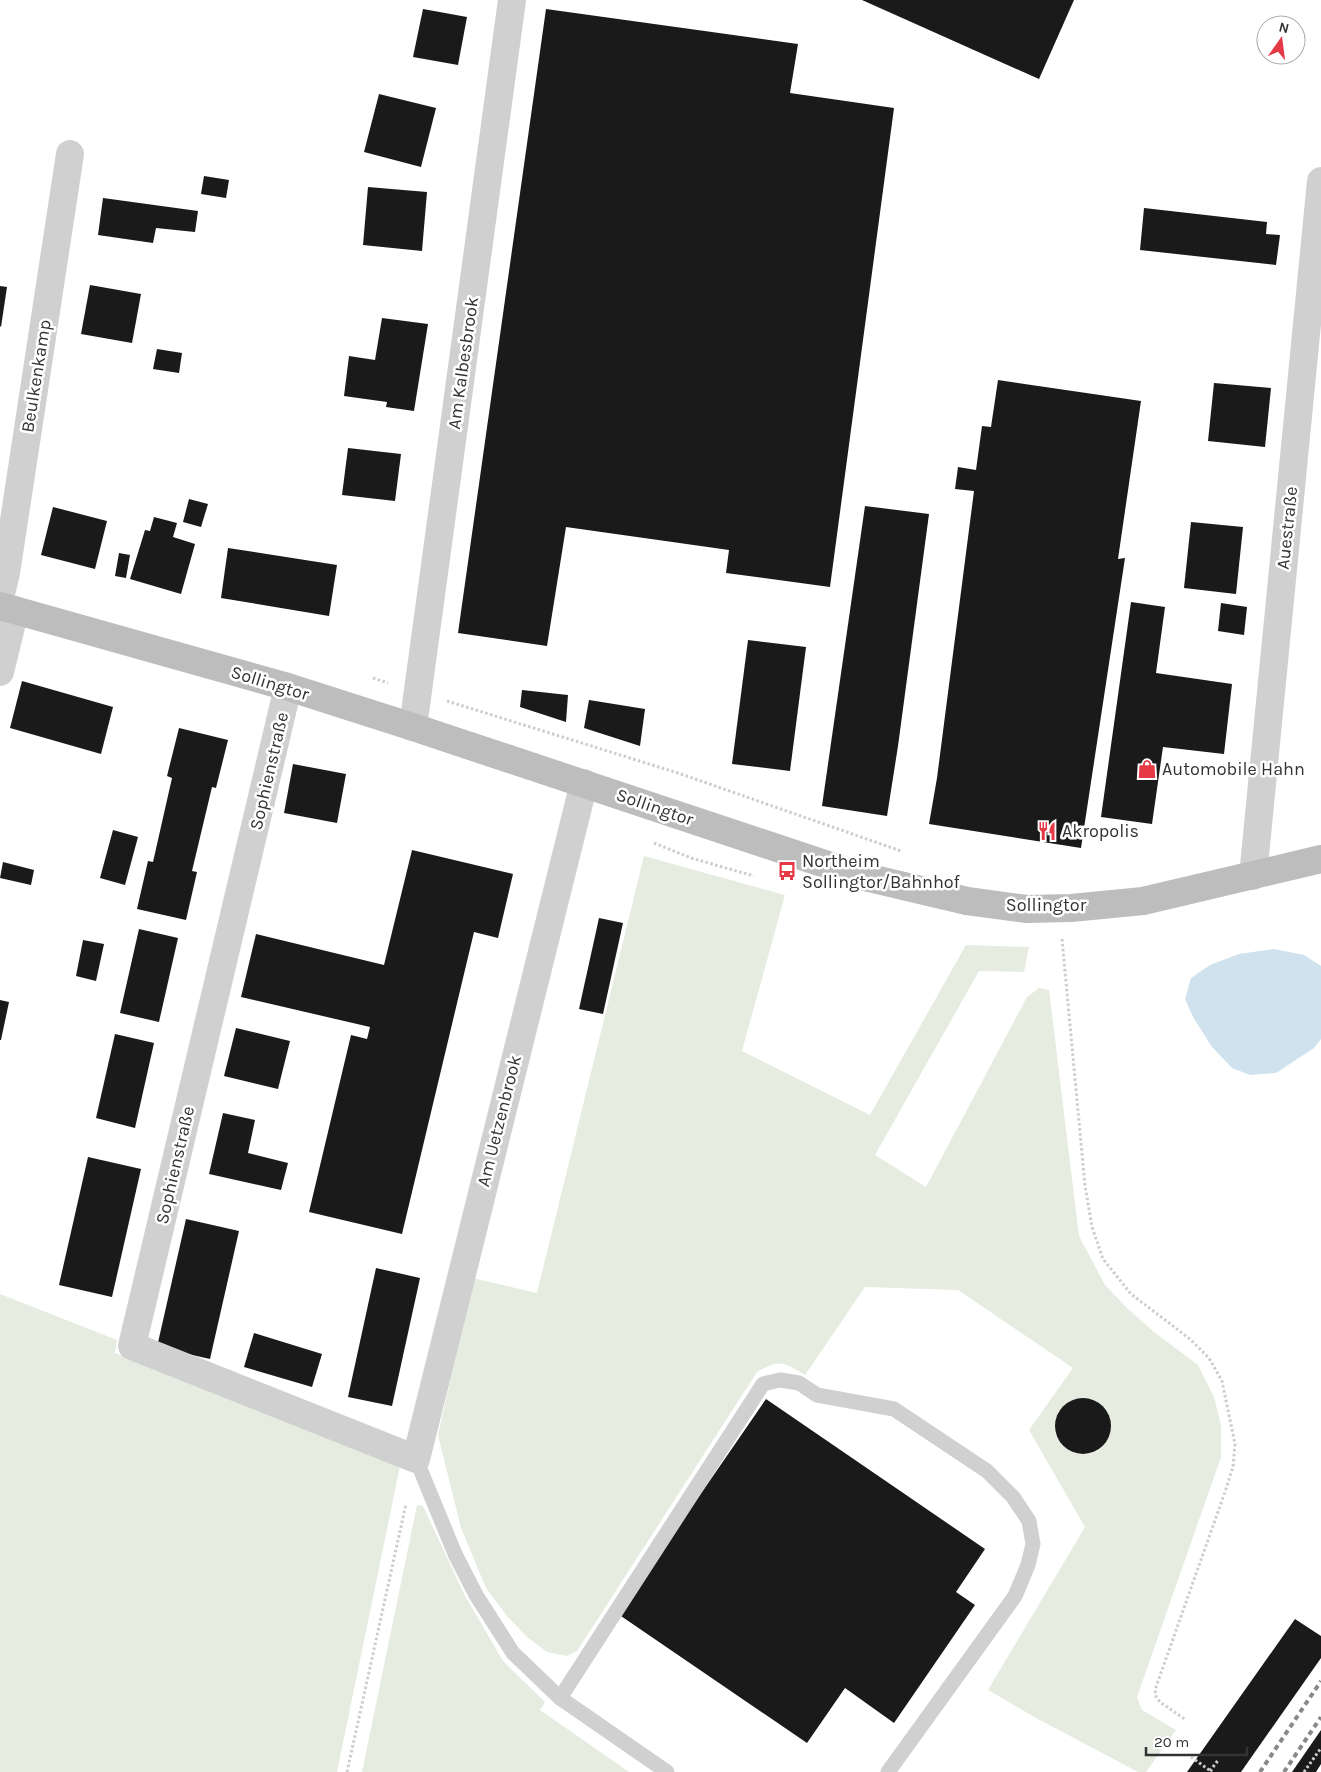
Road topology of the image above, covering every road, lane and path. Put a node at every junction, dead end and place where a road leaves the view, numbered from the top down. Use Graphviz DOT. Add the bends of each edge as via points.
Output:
graph roads {
  1 [pos="512,0"];
  2 [pos="70,154"];
  3 [pos="1321,181"];
  4 [pos="5,604"];
  5 [pos="0,672"];
  6 [pos="371,678"];
  7 [pos="288,687"];
  8 [pos="418,692"];
  9 [pos="413,727"];
  10 [pos="584,783"];
  11 [pos="910,854"];
  12 [pos="1321,859"];
  13 [pos="1254,876"];
  14 [pos="1062,934"];
  15 [pos="416,1460"];
  16 [pos="560,1698"];
  17 [pos="1186,1720"];
  18 [pos="1321,1748"];
  19 [pos="1191,1757"];
  20 [pos="1219,1759"];
  21 [pos="1211,1771"];
  22 [pos="347,1772"];
  23 [pos="667,1772"];
  24 [pos="888,1772"];
  25 [pos="1304,1772"];
  1 -- 8 [label="street, Am Kalbesbrook"];
  2 -- 4 [label="street, Beulkenkamp" via="6,573"];
  3 -- 13 [label="street, Auestraße"];
  4 -- 5 [label="street, Beulkenkamp"];
  4 -- 7 [label="main road, Sollingtor"];
  6 -- 8 [label="path"];
  7 -- 9 [label="main road, Sollingtor"];
  7 -- 15 [label="street, Sophienstraße" via="132,1346"];
  8 -- 9 [label="street, Am Kalbesbrook"];
  8 -- 11 [label="path" via="678,773"];
  9 -- 10 [label="main road, Sollingtor"];
  10 -- 13 [label="main road, Sollingtor" via="861,876 967,901 1027,909 1071,908 1142,900"];
  10 -- 15 [label="street, Am Uetzenbrook"];
  12 -- 13 [label="main road, Sollingtor"];
  14 -- 17 [label="path" via="1085,1186 1092,1227 1104,1259 1131,1294 1190,1339 1209,1358 1222,1381 1235,1444 1228,1483 1156,1686 1155,1695 1160,1702"];
  15 -- 16 [label="lane" via="455,1554 476,1594 513,1653"];
  15 -- 22 [label="path"];
  16 -- 23 [label="lane"];
  16 -- 24 [label="lane" via="763,1384 780,1380 799,1383 817,1395 894,1408 987,1471 1013,1497 1029,1522 1033,1544 1015,1596"];
  18 -- 25 [label="path"];
  19 -- 21 [label="path"];
  20 -- 21 [label="path"];
}
